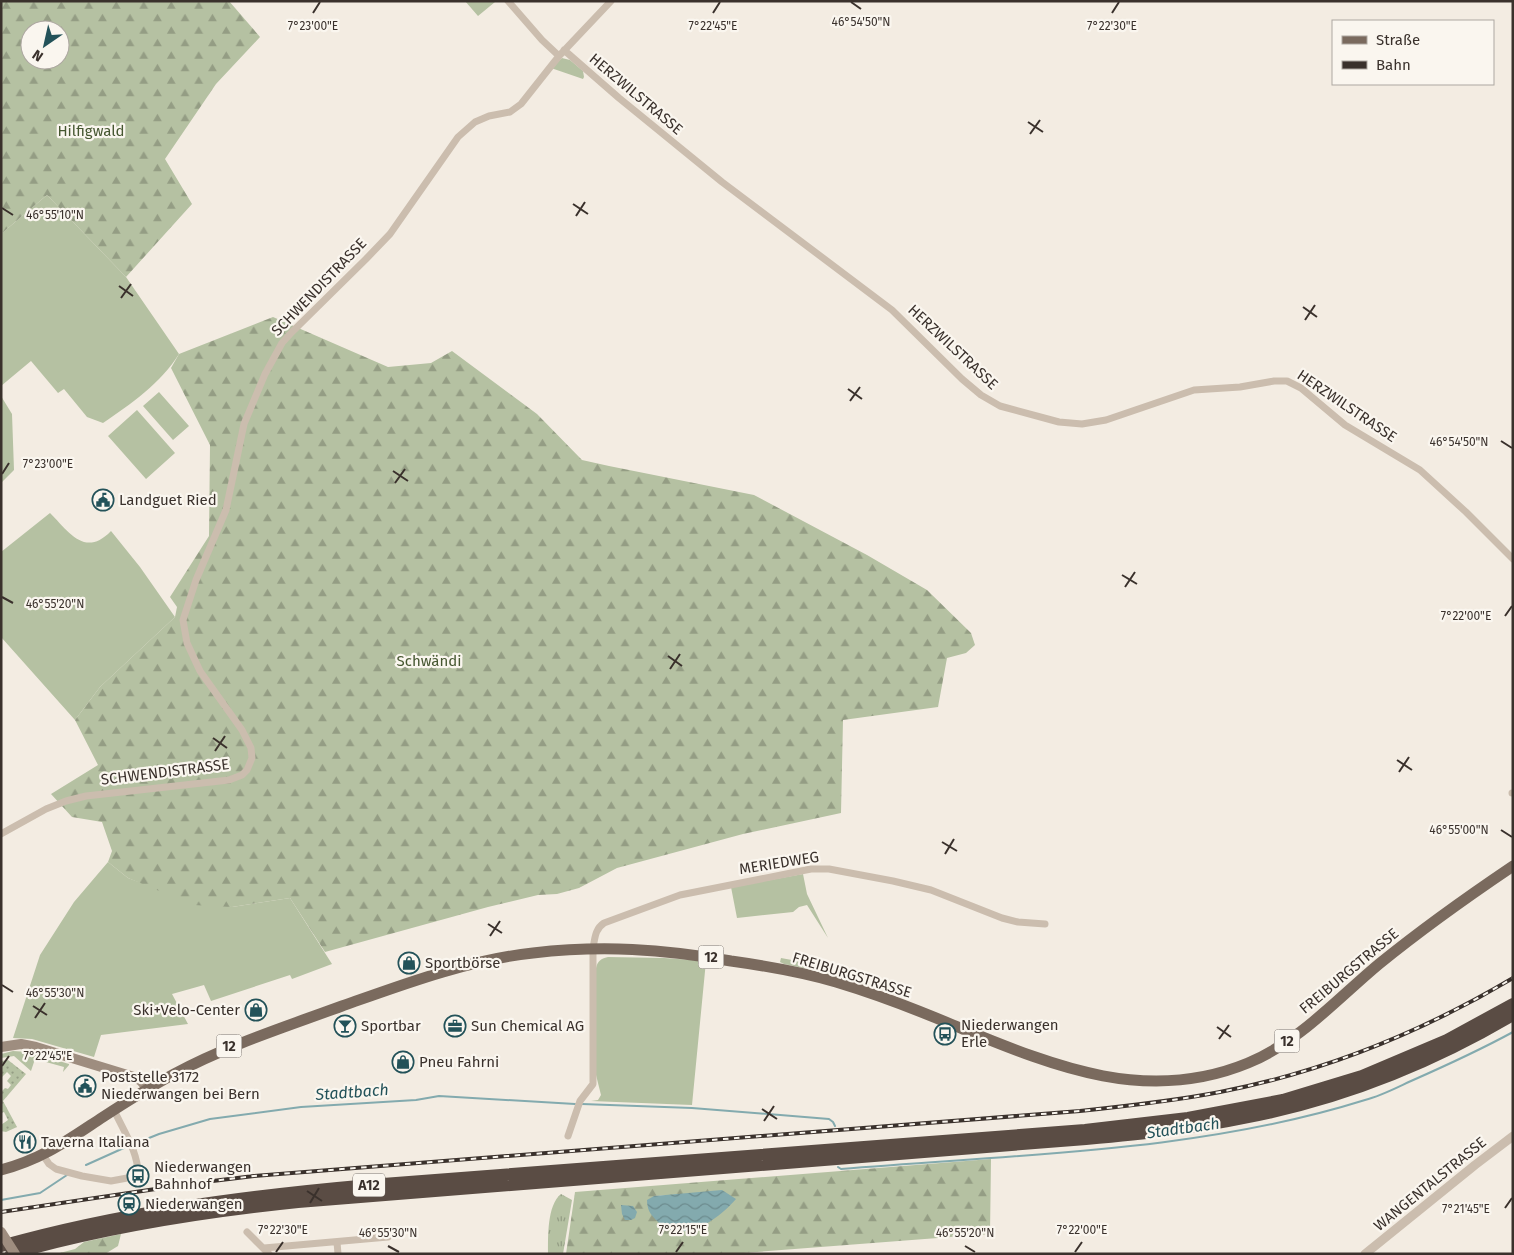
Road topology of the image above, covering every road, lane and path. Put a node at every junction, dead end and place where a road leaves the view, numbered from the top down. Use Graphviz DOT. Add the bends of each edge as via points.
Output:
graph roads {
  1 [pos="508,1"];
  2 [pos="610,1"];
  3 [pos="561,53"];
  4 [pos="1513,559"];
  5 [pos="1,834"];
  6 [pos="1513,866"];
  7 [pos="1045,924"];
  8 [pos="592,948"];
  9 [pos="1513,1004"];
  10 [pos="1513,1015"];
  11 [pos="1,1047"];
  12 [pos="148,1089"];
  13 [pos="114,1110"];
  14 [pos="568,1136"];
  15 [pos="1513,1136"];
  16 [pos="43,1155"];
  17 [pos="1,1170"];
  18 [pos="1,1232"];
  19 [pos="247,1232"];
  20 [pos="388,1237"];
  21 [pos="337,1242"];
  22 [pos="1,1246"];
  23 [pos="267,1251"];
  24 [pos="11,1254"];
  25 [pos="15,1254"];
  26 [pos="338,1254"];
  27 [pos="1365,1254"];
  1 -- 3 [label="street, HERZWILSTRASSE" via="542,40"];
  2 -- 3 [label="street, SCHWENDISTRASSE"];
  3 -- 4 [label="street, HERZWILSTRASSE" via="722,182 892,310 962,379 1000,406 1059,422 1082,424 1106,420 1194,390 1287,381 1301,388 1345,425 1420,470"];
  3 -- 5 [label="street, SCHWENDISTRASSE" via="521,104 510,112 482,118 458,136 390,234 286,338 260,385 244,424 226,510 183,620 188,643 200,671 249,742 252,758 247,770 229,780 116,792 66,801"];
  6 -- 8 [label="main road, FREIBURGSTRASSE / 12" via="1405,944 1279,1047 1231,1069 1176,1080 1114,1078 1064,1067 889,1000 804,974 682,953"];
  7 -- 8 [label="street, MERIEDWEG" via="1002,918 931,890 893,881 829,869 811,869 680,895 613,919 599,926"];
  8 -- 12 [label="main road, FREIBURGSTRASSE / 12" via="504,958 412,982 243,1041"];
  8 -- 14 [label="street" via="593,1084 580,1101"];
  9 -- 22 [label="highway, A12" via="1447,1040 1362,1076 1283,1100 1206,1115 1085,1130 222,1200 74,1227"];
  10 -- 24 [label="highway, A12" via="1434,1057 1364,1086 1285,1109 1208,1125 1086,1139 222,1210 84,1235"];
  11 -- 12 [label="main road" via="21,1044 36,1047 134,1077"];
  12 -- 13 [label="main road, FREIBURGSTRASSE / 12"];
  13 -- 16 [label="main road, FREIBURGSTRASSE / 12"];
  13 -- 16 [label="street" via="138,1164 138,1176 112,1181 82,1176 56,1169"];
  15 -- 27 [label="street, WANGENTALSTRASSE"];
  16 -- 17 [label="main road, FREIBURGSTRASSE / 12"];
  18 -- 25 [label="main road, bridge"];
  19 -- 23 [label="street"];
  20 -- 21 [label="street"];
  21 -- 23 [label="street"];
  21 -- 26 [label="street"];
}
